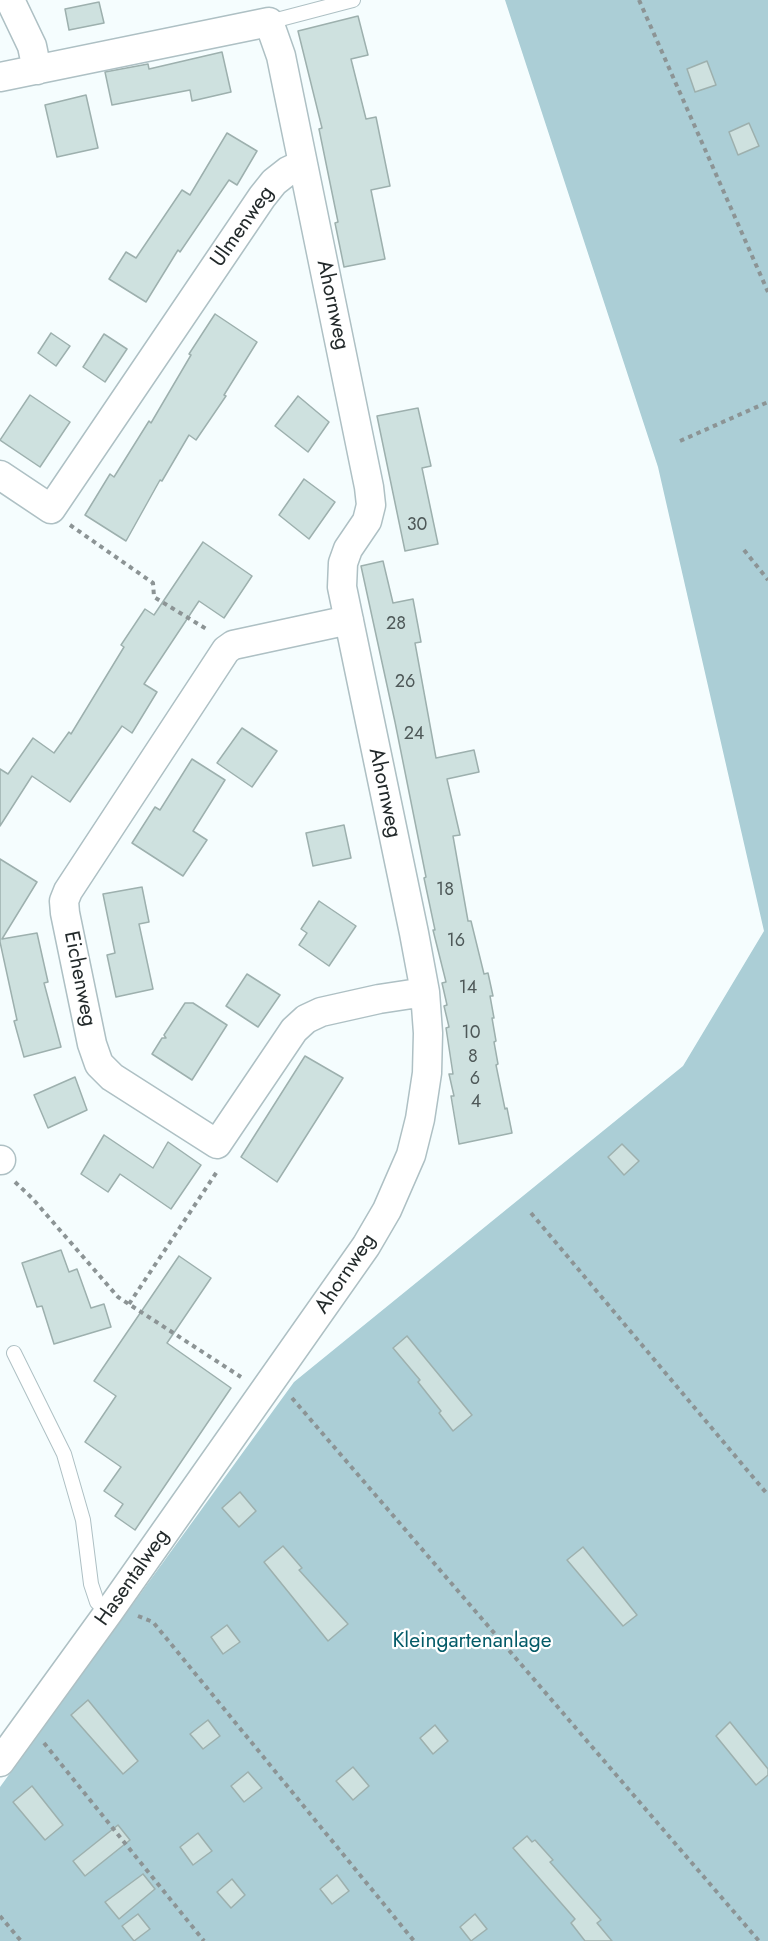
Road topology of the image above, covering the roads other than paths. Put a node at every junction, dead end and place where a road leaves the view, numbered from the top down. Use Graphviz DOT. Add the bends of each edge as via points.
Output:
graph roads {
  1 [pos="10,0"];
  2 [pos="353,0"];
  3 [pos="254,16"];
  4 [pos="37,70"];
  5 [pos="0,77"];
  6 [pos="303,164"];
  7 [pos="0,475"];
  8 [pos="349,620"];
  9 [pos="424,993"];
  10 [pos="14,1353"];
  11 [pos="267,1385"];
  12 [pos="112,1607"];
  13 [pos="0,1762"];
  1 -- 4 [label="street" via="32,46"];
  2 -- 3 [label="lane"];
  3 -- 4 [label="street"];
  3 -- 6 [label="street" via="281,56"];
  4 -- 5 [label="street"];
  6 -- 7 [label="street, Ulmenweg" via="274,182 262,197 51,509"];
  6 -- 8 [label="street, Ahornweg" via="371,505 367,521 343,563 341,574"];
  8 -- 9 [label="street, Ahornweg"];
  8 -- 9 [label="street, Eichenweg" via="233,645 226,650 68,891 64,901 92,1044 99,1064 112,1077 217,1144 294,1030 306,1019 379,999"];
  9 -- 11 [label="street, Ahornweg" via="427,1073 420,1119 400,1184 366,1246"];
  10 -- 12 [label="lane" via="64,1454 83,1520 90,1584 97,1602"];
  11 -- 12 [label="street, Hasentalweg"];
  12 -- 13 [label="street, Hasentalweg"];
}
